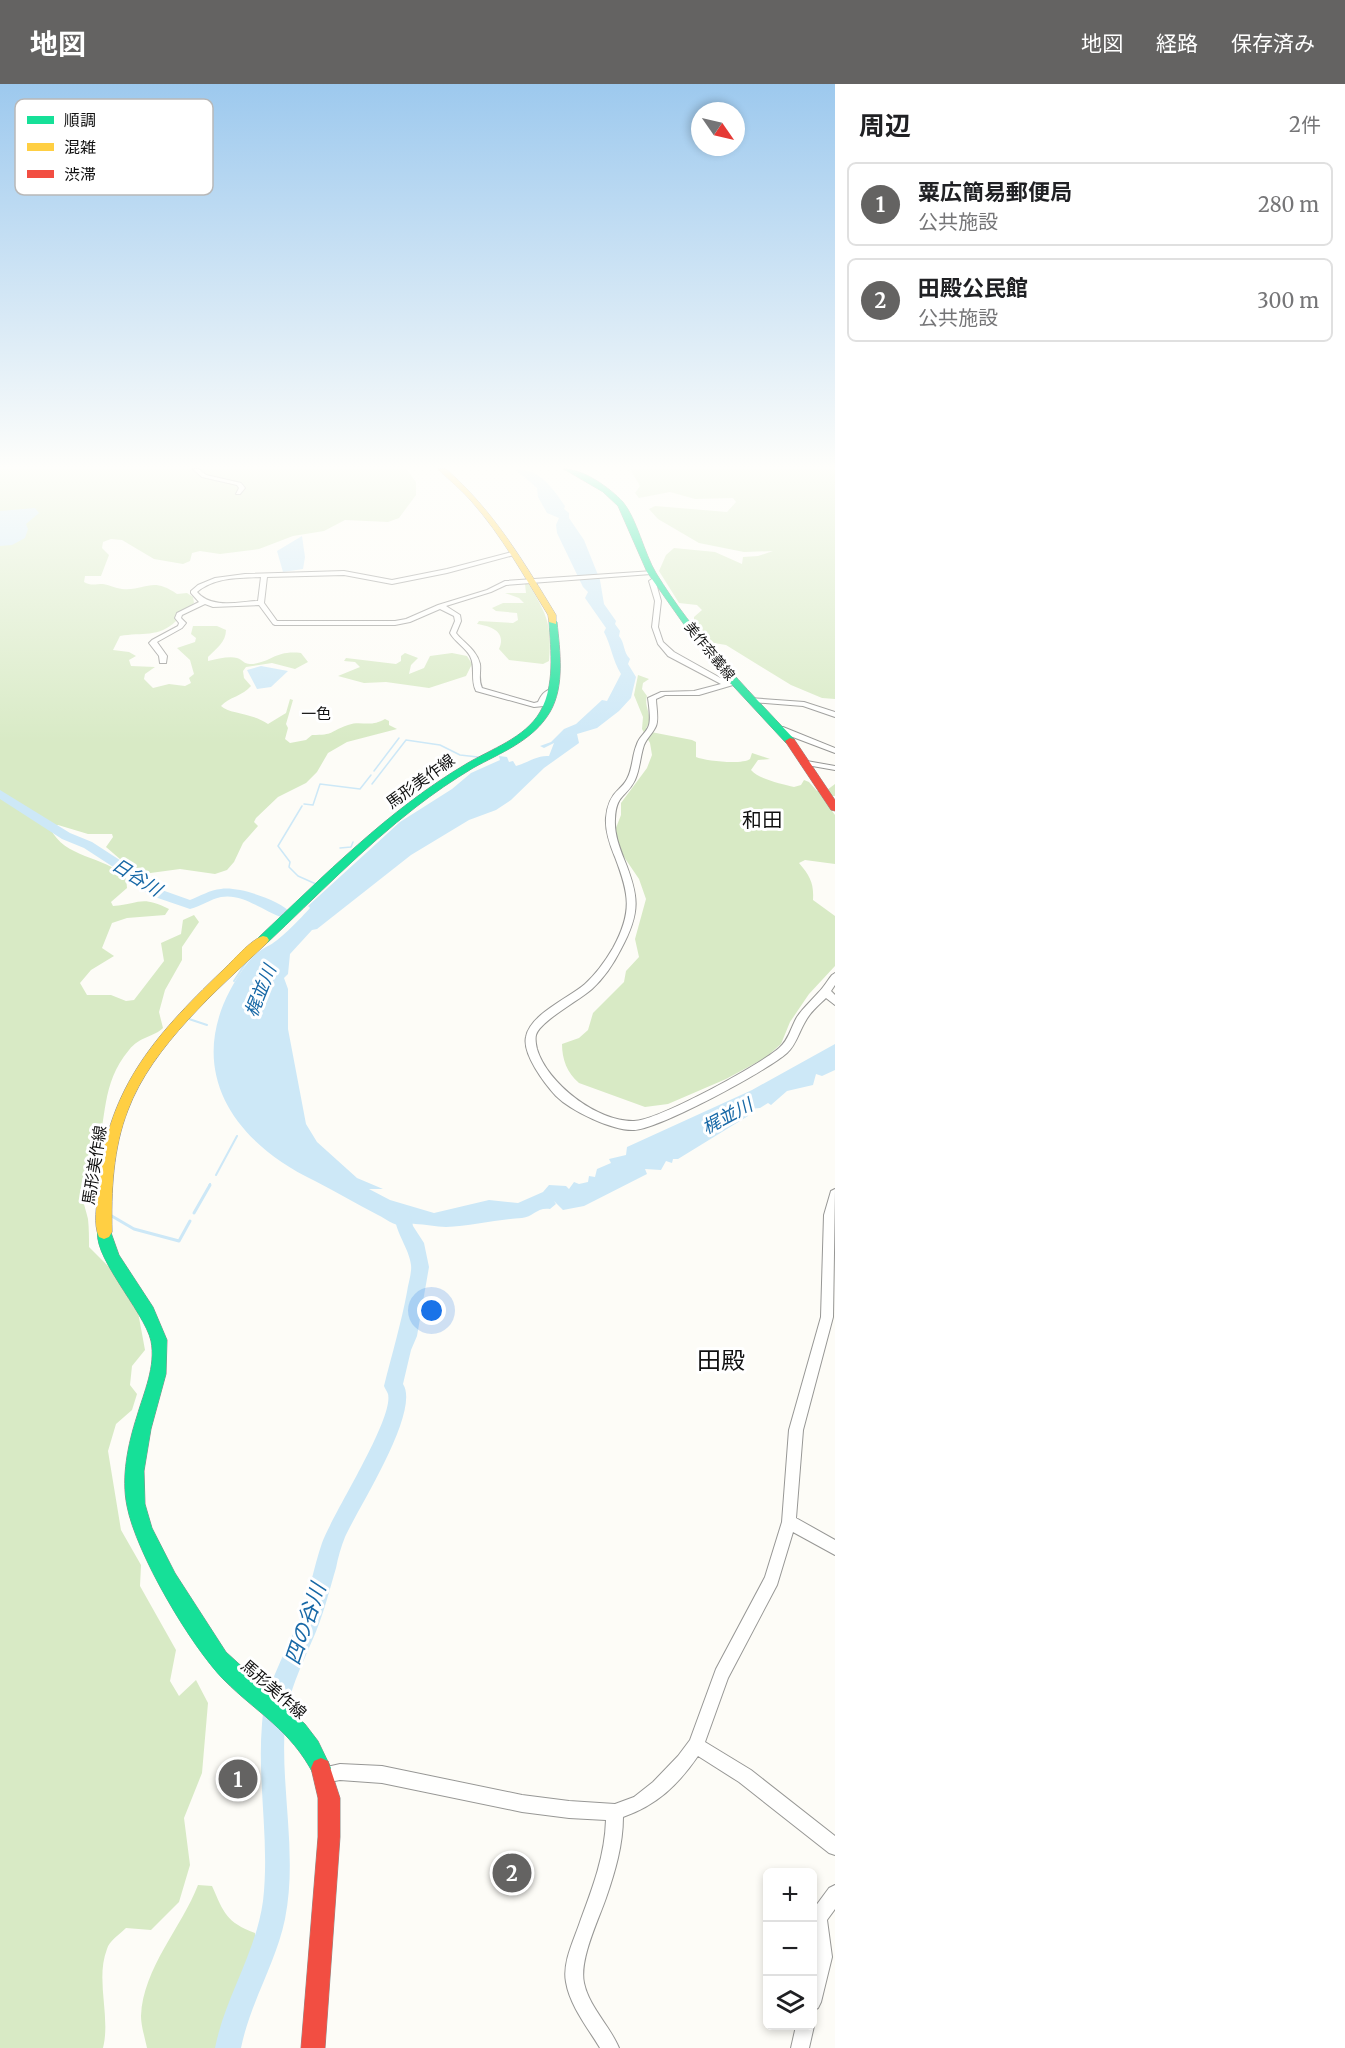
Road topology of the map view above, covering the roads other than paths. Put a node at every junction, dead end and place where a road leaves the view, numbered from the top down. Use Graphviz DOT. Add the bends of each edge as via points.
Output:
graph roads {
  1 [pos="487,561"];
  2 [pos="517,561"];
  3 [pos="647,561"];
  4 [pos="264,575"];
  5 [pos="654,577"];
  6 [pos="530,579"];
  7 [pos="204,602"];
  8 [pos="261,603"];
  9 [pos="440,606"];
  10 [pos="163,661"];
  11 [pos="733,685"];
  12 [pos="552,691"];
  13 [pos="752,700"];
  14 [pos="835,715"];
  15 [pos="799,742"];
  16 [pos="835,751"];
  17 [pos="804,762"];
  18 [pos="835,768"];
  19 [pos="835,808"];
  20 [pos="835,977"];
  21 [pos="826,992"];
  22 [pos="835,1001"];
  23 [pos="835,1194"];
  24 [pos="789,1522"];
  25 [pos="835,1548"];
  26 [pos="696,1745"];
  27 [pos="324,1775"];
  28 [pos="615,1812"];
  29 [pos="835,1848"];
  30 [pos="835,1894"];
  31 [pos="817,1984"];
  32 [pos="804,2030"];
  33 [pos="313,2048"];
  34 [pos="610,2048"];
  35 [pos="800,2048"];
  1 -- 4 [label="street" via="392,582 344,573"];
  2 -- 6 [label="main road, 馬形美作線"];
  3 -- 5 [label="main road, 美作奈義線"];
  4 -- 7 [label="street" via="225,577 203,583 194,592"];
  4 -- 8 [label="street"];
  5 -- 6 [label="street"];
  5 -- 11 [label="main road, 美作奈義線"];
  5 -- 11 [label="street" via="658,601 655,627 660,643 671,654"];
  6 -- 9 [label="street" via="505,583"];
  6 -- 12 [label="main road, 馬形美作線" via="552,615 555,629"];
  7 -- 8 [label="street"];
  7 -- 10 [label="street" via="179,614 183,623 180,627 154,641"];
  8 -- 9 [label="street" via="275,623 395,623"];
  9 -- 12 [label="street" via="457,615 453,633 475,657 474,682 478,689 534,705 541,704 545,694"];
  11 -- 13 [label="main road, 美作奈義線"];
  11 -- 21 [label="street" via="690,694 666,692 652,698 653,725 641,739 633,775 614,801 610,825 633,898 627,925 599,975 534,1027 530,1038 535,1055 549,1080 570,1102 638,1126 717,1090 777,1056 792,1039 801,1018"];
  12 -- 27 [label="main road, 馬形美作線" via="545,712 531,729 419,799 211,988 141,1071 130,1088 115,1130 103,1208 104,1235 109,1251 154,1326 160,1356 137,1453 137,1513 145,1536 208,1645 226,1669 286,1718 316,1755"];
  13 -- 14 [label="street" via="804,704"];
  13 -- 15 [label="main road, 美作奈義線"];
  15 -- 16 [label="street"];
  15 -- 17 [label="main road, 美作奈義線"];
  17 -- 18 [label="street"];
  17 -- 19 [label="main road, 美作奈義線"];
  20 -- 21 [label="street"];
  21 -- 22 [label="street"];
  23 -- 24 [label="street" via="830,1215 827,1317 796,1430"];
  24 -- 25 [label="street"];
  24 -- 26 [label="street" via="772,1580 721,1674"];
  26 -- 28 [label="street" via="659,1788 639,1803"];
  26 -- 29 [label="street" via="745,1776"];
  27 -- 28 [label="street" via="336,1771 367,1773 494,1799 582,1812"];
  27 -- 33 [label="main road, 馬形美作線" via="329,1798 329,1837"];
  28 -- 34 [label="street" via="616,1833 577,1959 575,1981 583,2003"];
  30 -- 31 [label="street" via="818,1918 823,1957"];
  32 -- 35 [label="street"];
}
